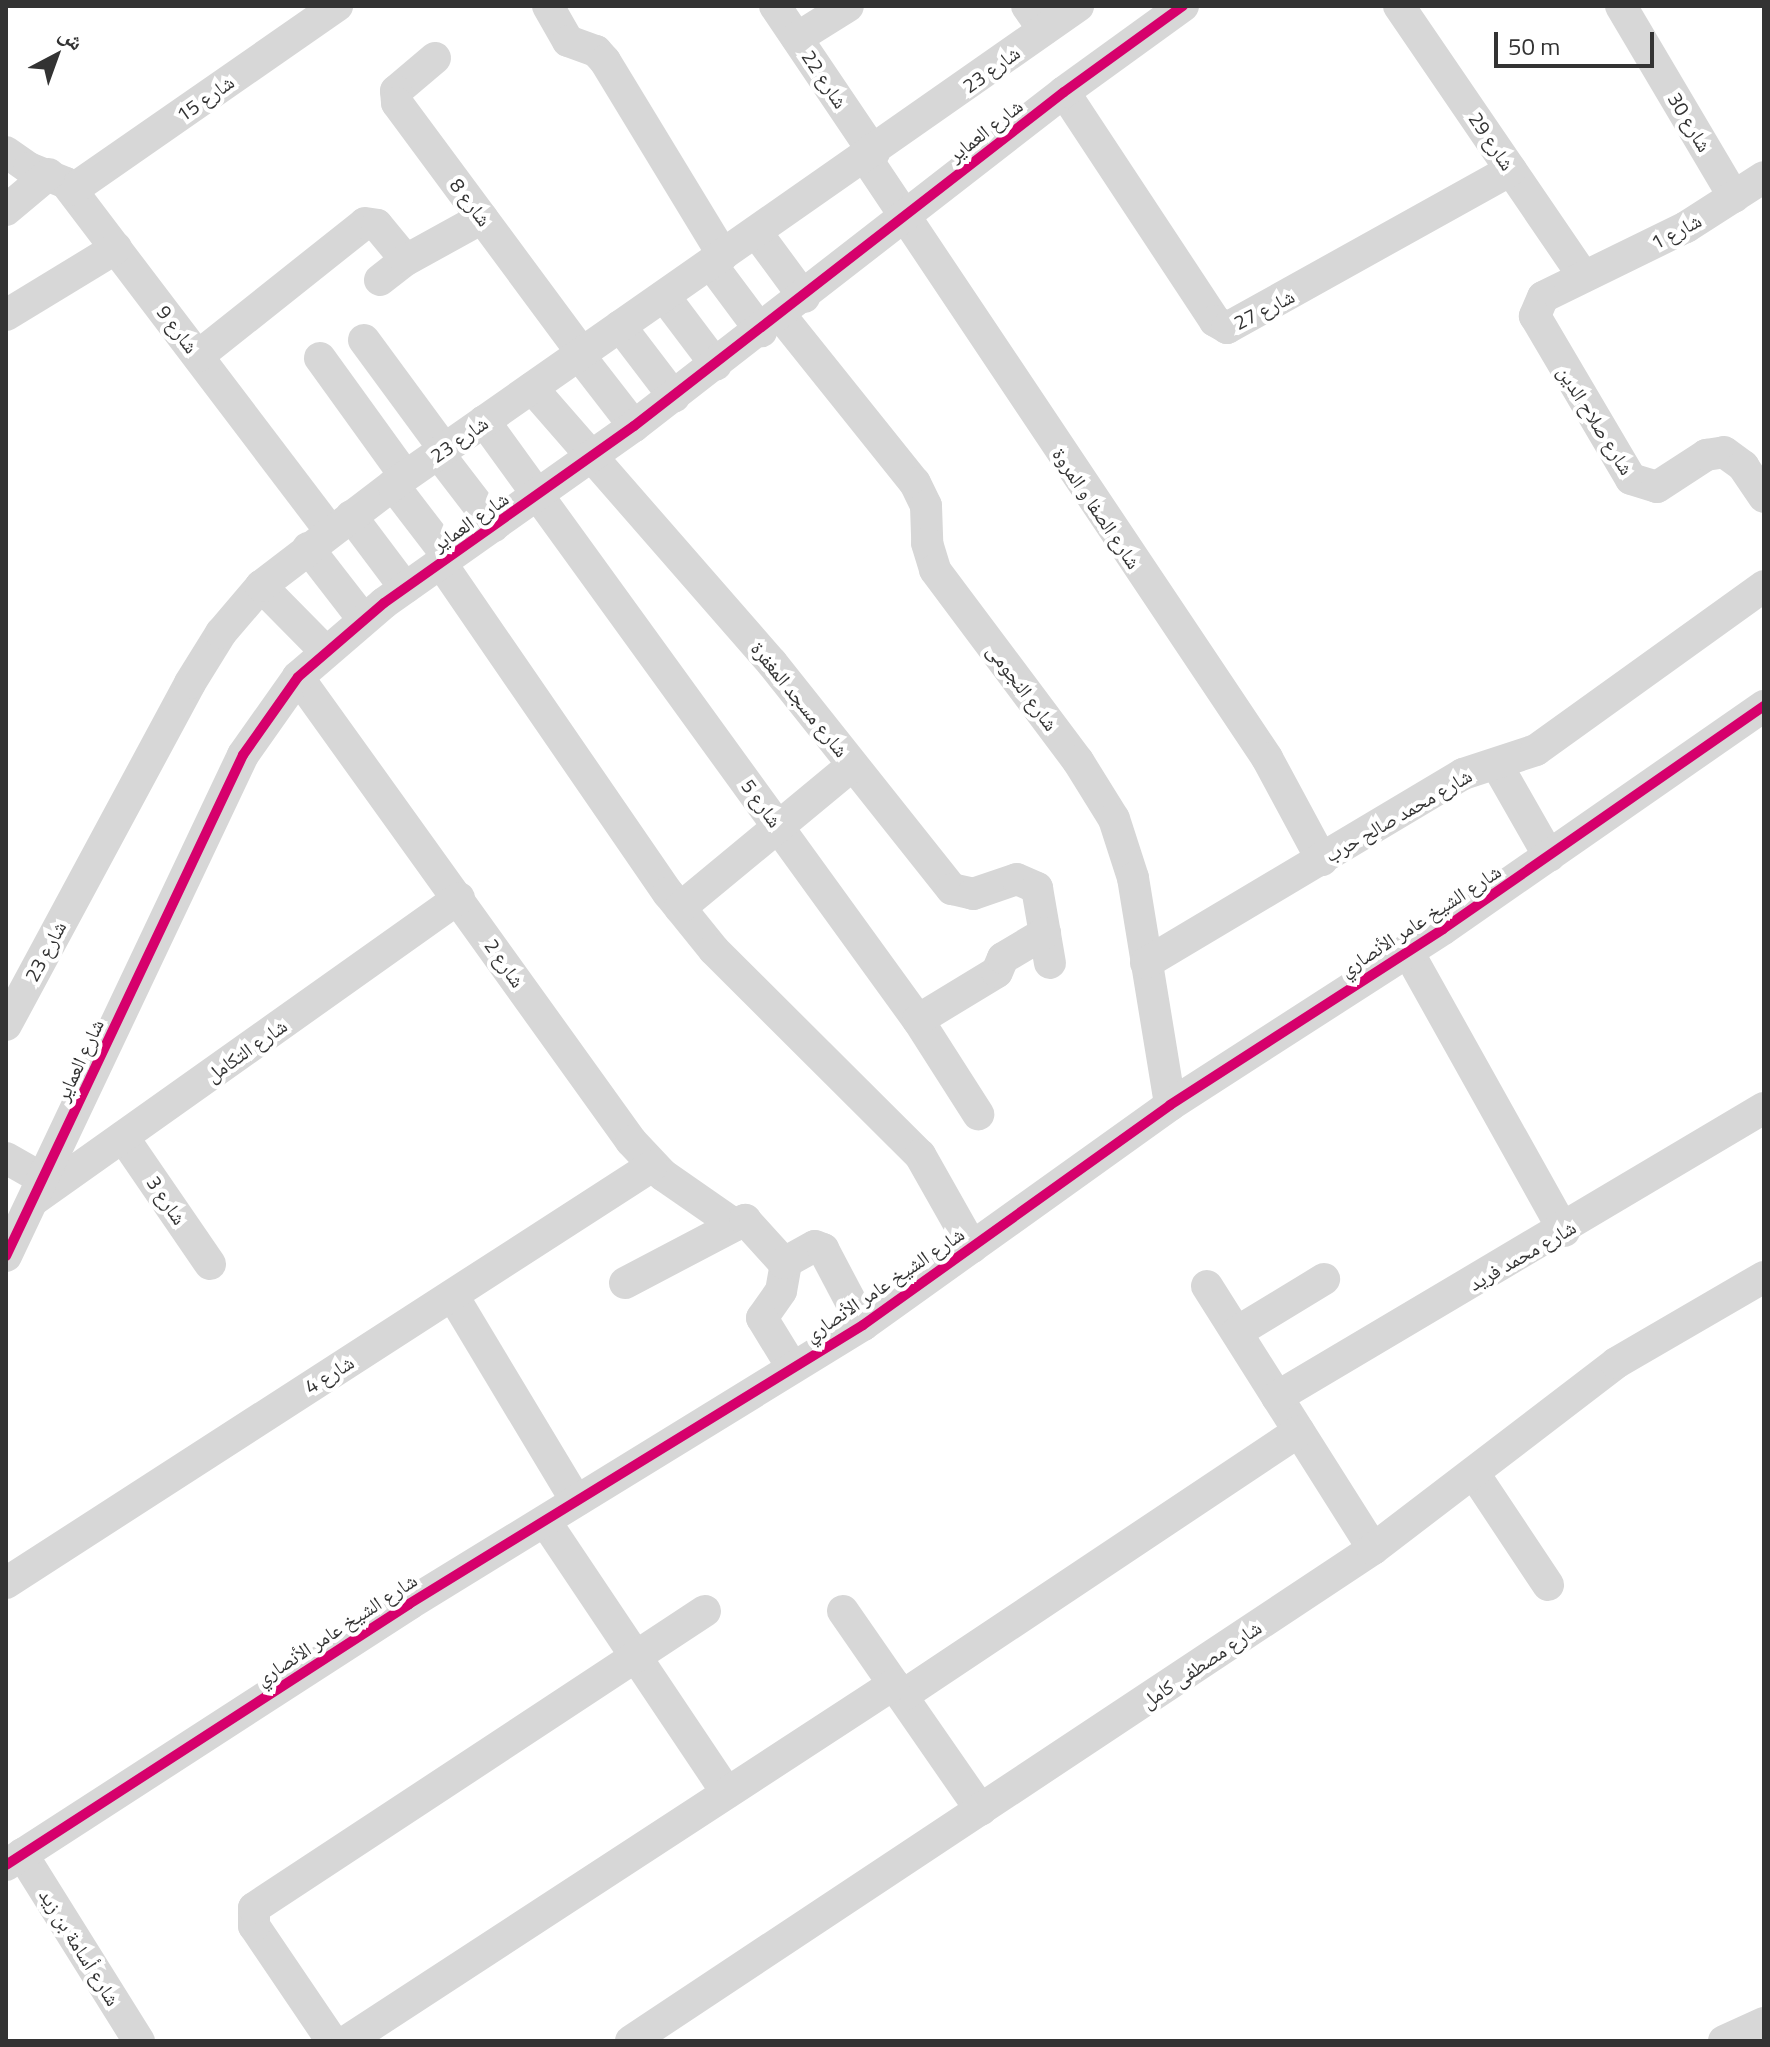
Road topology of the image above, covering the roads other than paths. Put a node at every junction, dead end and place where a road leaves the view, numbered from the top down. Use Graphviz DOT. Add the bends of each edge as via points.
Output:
graph roads {
  1 [pos="337,6"];
  2 [pos="548,6"];
  3 [pos="775,6"];
  4 [pos="1078,6"];
  5 [pos="1183,6"];
  6 [pos="1399,6"];
  7 [pos="1621,6"];
  8 [pos="839,8"];
  9 [pos="1036,18"];
  10 [pos="797,38"];
  11 [pos="435,58"];
  12 [pos="1064,92"];
  13 [pos="6,152"];
  14 [pos="870,156"];
  15 [pos="1511,170"];
  16 [pos="1764,177"];
  17 [pos="61,182"];
  18 [pos="1734,197"];
  19 [pos="6,210"];
  20 [pos="904,217"];
  21 [pos="482,218"];
  22 [pos="756,232"];
  23 [pos="116,248"];
  24 [pos="717,259"];
  25 [pos="406,260"];
  26 [pos="1583,276"];
  27 [pos="380,280"];
  28 [pos="664,296"];
  29 [pos="6,315"];
  30 [pos="782,315"];
  31 [pos="620,326"];
  32 [pos="364,340"];
  33 [pos="581,354"];
  34 [pos="198,356"];
  35 [pos="320,358"];
  36 [pos="716,365"];
  37 [pos="532,388"];
  38 [pos="674,397"];
  39 [pos="484,421"];
  40 [pos="634,426"];
  41 [pos="441,451"];
  42 [pos="591,458"];
  43 [pos="399,480"];
  44 [pos="539,496"];
  45 [pos="1764,497"];
  46 [pos="494,526"];
  47 [pos="330,532"];
  48 [pos="445,560"];
  49 [pos="261,586"];
  50 [pos="1764,586"];
  51 [pos="405,588"];
  52 [pos="363,619"];
  53 [pos="325,651"];
  54 [pos="298,677"];
  55 [pos="1764,706"];
  56 [pos="853,765"];
  57 [pos="1497,765"];
  58 [pos="779,825"];
  59 [pos="1549,856"];
  60 [pos="1322,860"];
  61 [pos="459,898"];
  62 [pos="680,908"];
  63 [pos="1407,950"];
  64 [pos="1146,963"];
  65 [pos="918,1020"];
  66 [pos="6,1025"];
  67 [pos="1170,1105"];
  68 [pos="1764,1108"];
  69 [pos="978,1114"];
  70 [pos="123,1137"];
  71 [pos="6,1158"];
  72 [pos="652,1166"];
  73 [pos="38,1190"];
  74 [pos="735,1225"];
  75 [pos="1564,1231"];
  76 [pos="972,1247"];
  77 [pos="6,1256"];
  78 [pos="786,1263"];
  79 [pos="210,1264"];
  80 [pos="1764,1277"];
  81 [pos="1324,1279"];
  82 [pos="625,1283"];
  83 [pos="1207,1286"];
  84 [pos="453,1296"];
  85 [pos="863,1325"];
  86 [pos="1237,1332"];
  87 [pos="792,1367"];
  88 [pos="1277,1397"];
  89 [pos="1299,1431"];
  90 [pos="1475,1475"];
  91 [pos="576,1501"];
  92 [pos="545,1521"];
  93 [pos="1373,1549"];
  94 [pos="6,1583"];
  95 [pos="1548,1585"];
  96 [pos="705,1611"];
  97 [pos="843,1611"];
  98 [pos="635,1655"];
  99 [pos="898,1690"];
  100 [pos="727,1793"];
  101 [pos="981,1810"];
  102 [pos="14,1859"];
  103 [pos="1764,2023"];
  104 [pos="139,2041"];
  105 [pos="332,2041"];
  106 [pos="347,2041"];
  107 [pos="631,2041"];
  108 [pos="1724,2041"];
  1 -- 17 [label="street, شارع 15"];
  2 -- 24 [label="street" via="568,41 601,55"];
  3 -- 10 [label="street, شارع 22"];
  4 -- 9 [label="street, شارع 23"];
  5 -- 12 [label="street, شارع العماير"];
  6 -- 15 [label="street, شارع 29"];
  7 -- 18 [label="street, شارع 30"];
  8 -- 10 [label="street"];
  9 -- 14 [label="street, شارع 23"];
  10 -- 14 [label="street, شارع 22"];
  11 -- 21 [label="street, شارع 8" via="395,97"];
  12 -- 15 [label="street, شارع 27" via="1215,321 1227,328"];
  12 -- 20 [label="street, شارع العماير"];
  13 -- 17 [label="street, شارع 9"];
  14 -- 20 [label="street, شارع الصفا و المروة"];
  14 -- 22 [label="street, شارع 23"];
  15 -- 26 [label="street, شارع 29"];
  16 -- 18 [label="street, شارع 1"];
  17 -- 19 [label="street, شارع 15"];
  17 -- 23 [label="street, شارع 9"];
  18 -- 26 [label="street, شارع 1" via="1686,227"];
  20 -- 30 [label="street, شارع العماير"];
  20 -- 60 [label="street, شارع الصفا و المروة" via="1267,758"];
  21 -- 25 [label="street"];
  21 -- 33 [label="street, شارع 8"];
  22 -- 24 [label="street, شارع 23"];
  22 -- 30 [label="street"];
  23 -- 29 [label="street"];
  23 -- 34 [label="street, شارع 9"];
  24 -- 28 [label="street, شارع 23"];
  24 -- 30 [label="street"];
  25 -- 27 [label="street"];
  25 -- 34 [label="street" via="375,223 365,223"];
  26 -- 45 [label="street, شارع صلاح الدين" via="1543,297 1535,316 1631,479 1657,487 1706,455 1724,452 1743,466"];
  28 -- 31 [label="street, شارع 23"];
  28 -- 36 [label="street"];
  30 -- 36 [label="street, شارع العماير"];
  30 -- 64 [label="street, شارع النجومى" via="915,483 926,506 927,543 935,570 1099,792 1129,863"];
  31 -- 33 [label="street, شارع 23"];
  31 -- 38 [label="street"];
  32 -- 41 [label="street"];
  33 -- 37 [label="street, شارع 23"];
  33 -- 40 [label="street, شارع 8"];
  34 -- 47 [label="street, شارع 9"];
  35 -- 43 [label="street"];
  36 -- 38 [label="street, شارع العماير"];
  37 -- 39 [label="street, شارع 23"];
  37 -- 42 [label="street, شارع مسجد المغفرة"];
  38 -- 40 [label="street, شارع العماير"];
  39 -- 41 [label="street, شارع 23"];
  39 -- 44 [label="street, شارع 5"];
  40 -- 42 [label="street, شارع العماير"];
  41 -- 43 [label="street, شارع 23"];
  41 -- 46 [label="street"];
  42 -- 44 [label="street, شارع العماير"];
  42 -- 56 [label="street, شارع مسجد المغفرة" via="732,616"];
  43 -- 47 [label="street, شارع 23"];
  43 -- 48 [label="street"];
  44 -- 46 [label="street, شارع العماير"];
  44 -- 58 [label="street, شارع 5"];
  46 -- 48 [label="street, شارع العماير"];
  47 -- 49 [label="street, شارع 23"];
  47 -- 51 [label="street"];
  47 -- 52 [label="street"];
  48 -- 51 [label="street, شارع العماير"];
  48 -- 62 [label="street"];
  49 -- 53 [label="street"];
  49 -- 66 [label="street, شارع 23" via="221,633 190,683"];
  50 -- 57 [label="street, شارع محمد صالح حرب" via="1556,738"];
  51 -- 52 [label="street, شارع العماير"];
  52 -- 53 [label="street, شارع العماير"];
  53 -- 54 [label="street, شارع العماير"];
  54 -- 61 [label="street, شارع 2"];
  54 -- 73 [label="street, شارع العماير" via="243,755"];
  55 -- 59 [label="street, شارع الشيخ عامر الأنصاري"];
  56 -- 58 [label="street"];
  56 -- 65 [label="street, شارع مسجد المغفرة" via="957,893 973,894 1017,879 1031,882 1040,895 1048,948 1003,958 997,972"];
  57 -- 59 [label="street"];
  57 -- 60 [label="street, شارع محمد صالح حرب" via="1463,774"];
  58 -- 62 [label="street"];
  58 -- 65 [label="street, شارع 5"];
  59 -- 63 [label="street, شارع الشيخ عامر الأنصاري"];
  60 -- 64 [label="street, شارع محمد صالح حرب"];
  61 -- 70 [label="street, شارع التكامل"];
  61 -- 72 [label="street, شارع 2"];
  62 -- 76 [label="street" via="752,990 920,1155"];
  63 -- 67 [label="street, شارع الشيخ عامر الأنصاري"];
  63 -- 75 [label="street"];
  64 -- 67 [label="street, شارع النجومى"];
  65 -- 69 [label="street, شارع 5"];
  67 -- 76 [label="street, شارع الشيخ عامر الأنصاري"];
  68 -- 75 [label="street, شارع محمد فريد"];
  70 -- 73 [label="street, شارع التكامل"];
  70 -- 79 [label="street, شارع 3"];
  71 -- 73 [label="street"];
  72 -- 74 [label="street, شارع 2"];
  72 -- 84 [label="street, شارع 4"];
  73 -- 77 [label="street, شارع العماير"];
  74 -- 78 [label="street, شارع 2" via="751,1223"];
  74 -- 82 [label="street"];
  75 -- 88 [label="street, شارع محمد فريد"];
  76 -- 85 [label="street, شارع الشيخ عامر الأنصاري"];
  78 -- 85 [label="street" via="815,1246 823,1249"];
  78 -- 87 [label="street" via="785,1283 762,1318"];
  80 -- 90 [label="street, شارع مصطفى كامل" via="1588,1381"];
  81 -- 86 [label="street"];
  83 -- 86 [label="street"];
  84 -- 91 [label="street"];
  84 -- 94 [label="street, شارع 4"];
  85 -- 87 [label="street, شارع الشيخ عامر الأنصاري"];
  86 -- 88 [label="street"];
  87 -- 91 [label="street, شارع الشيخ عامر الأنصاري"];
  88 -- 89 [label="street"];
  89 -- 93 [label="street"];
  89 -- 99 [label="street"];
  90 -- 93 [label="street, شارع مصطفى كامل"];
  90 -- 95 [label="street"];
  91 -- 92 [label="street, شارع الشيخ عامر الأنصاري"];
  92 -- 98 [label="street"];
  92 -- 102 [label="street, شارع الشيخ عامر الأنصاري"];
  93 -- 101 [label="street, شارع مصطفى كامل"];
  96 -- 98 [label="street"];
  97 -- 99 [label="street"];
  98 -- 100 [label="street"];
  98 -- 105 [label="street" via="254,1908 254,1926"];
  99 -- 100 [label="street"];
  99 -- 101 [label="street"];
  100 -- 106 [label="street"];
  101 -- 107 [label="street, شارع مصطفى كامل"];
  102 -- 104 [label="street, شارع أسامة بن زيد"];
  103 -- 108 [label="street"];
}
